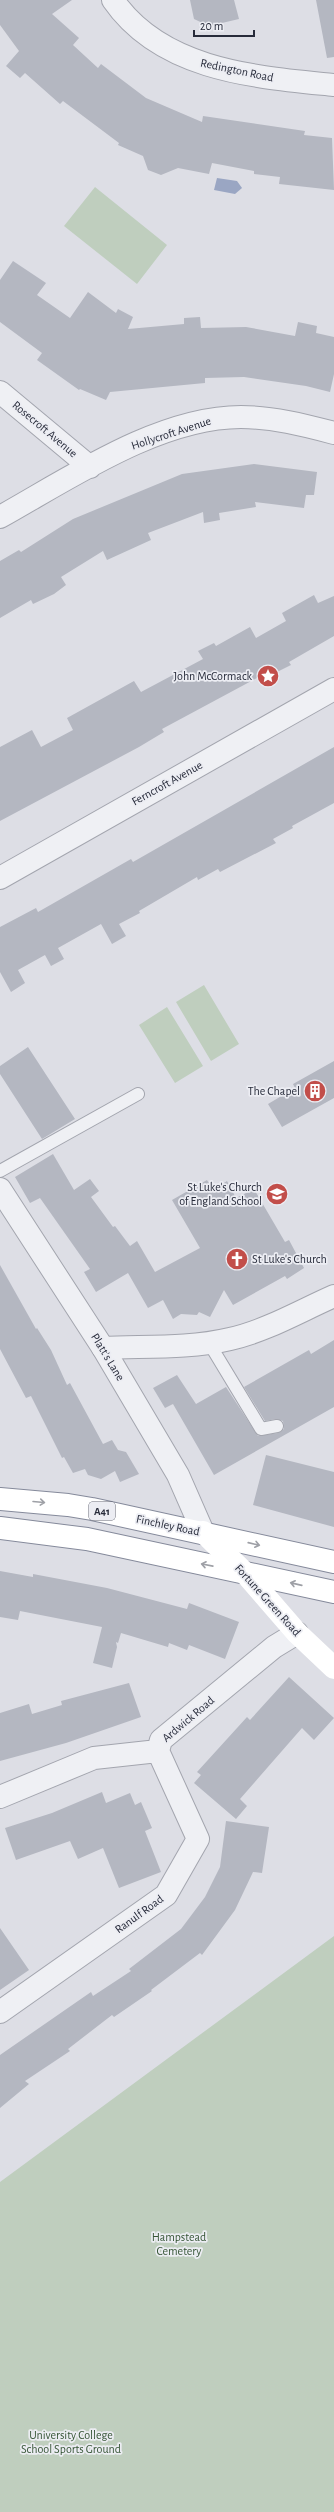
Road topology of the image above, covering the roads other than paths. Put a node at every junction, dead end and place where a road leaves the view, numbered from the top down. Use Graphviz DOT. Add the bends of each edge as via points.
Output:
graph roads {
  1 [pos="113,0"];
  2 [pos="334,85"];
  3 [pos="0,392"];
  4 [pos="334,433"];
  5 [pos="90,467"];
  6 [pos="0,517"];
  7 [pos="334,689"];
  8 [pos="0,878"];
  9 [pos="138,1094"];
  10 [pos="0,1171"];
  11 [pos="0,1189"];
  12 [pos="334,1296"];
  13 [pos="209,1343"];
  14 [pos="103,1348"];
  15 [pos="277,1426"];
  16 [pos="0,1499"];
  17 [pos="0,1528"];
  18 [pos="203,1532"];
  19 [pos="334,1562"];
  20 [pos="245,1573"];
  21 [pos="334,1592"];
  22 [pos="297,1633"];
  23 [pos="334,1668"];
  24 [pos="158,1751"];
  25 [pos="0,1797"];
  26 [pos="0,2012"];
  1 -- 2 [label="street, Redington Road" via="124,15 153,39 187,58 257,76"];
  3 -- 5 [label="street, Rosecroft Avenue"];
  4 -- 5 [label="street, Hollycroft Avenue" via="272,419 214,419 137,441"];
  5 -- 6 [label="street, Hollycroft Avenue"];
  7 -- 8 [label="street, Ferncroft Avenue"];
  9 -- 10 [label="lane"];
  11 -- 14 [label="street, Platt's Lane"];
  12 -- 13 [label="street" via="256,1332"];
  13 -- 14 [label="street" via="190,1346"];
  13 -- 15 [label="lane" via="261,1429"];
  14 -- 18 [label="street, Platt's Lane" via="184,1486"];
  16 -- 18 [label="main road, Finchley Road / A41, one-way" via="68,1505"];
  20 -- 17 [label="main road, one-way" via="86,1539"];
  18 -- 19 [label="main road, Finchley Road / A41, one-way"];
  18 -- 20 [label="main road, Fortune Green Road"];
  21 -- 20 [label="main road, one-way"];
  20 -- 22 [label="main road, Fortune Green Road"];
  22 -- 23 [label="main road, Fortune Green Road"];
  22 -- 24 [label="street, Ardwick Road" via="274,1647 169,1732 161,1740"];
  24 -- 25 [label="street, Ardwick Road" via="94,1758"];
  24 -- 26 [label="street, Ranulf Road" via="198,1839 166,1895"];
}
